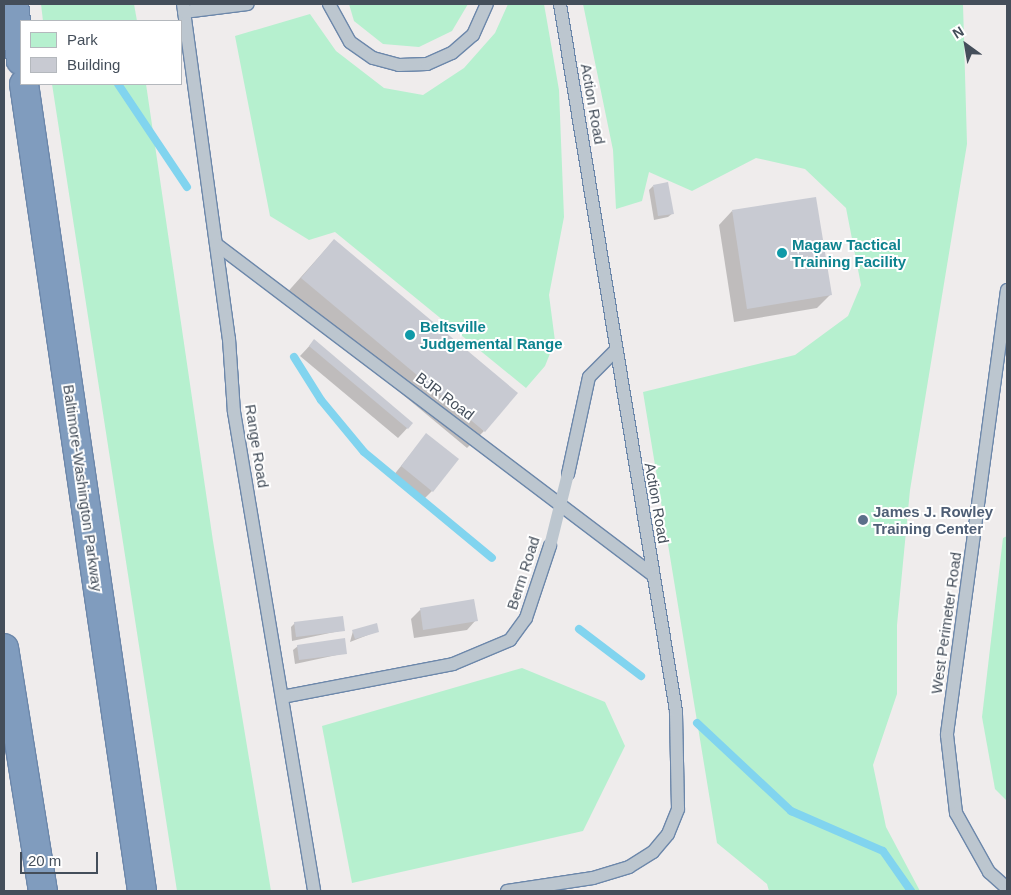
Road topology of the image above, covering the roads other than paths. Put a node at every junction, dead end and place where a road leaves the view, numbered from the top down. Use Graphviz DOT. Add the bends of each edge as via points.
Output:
graph roads {
  1 [pos="14,4"];
  2 [pos="247,4"];
  3 [pos="329,4"];
  4 [pos="488,4"];
  5 [pos="560,4"];
  6 [pos="183,8"];
  7 [pos="20,53"];
  8 [pos="24,85"];
  9 [pos="216,244"];
  10 [pos="1007,290"];
  11 [pos="615,351"];
  12 [pos="653,575"];
  13 [pos="4,648"];
  14 [pos="282,697"];
  15 [pos="1007,888"];
  16 [pos="43,891"];
  17 [pos="142,891"];
  18 [pos="314,891"];
  19 [pos="507,891"];
  1 -- 7 [label="highway"];
  2 -- 6 [label="lane"];
  3 -- 4 [label="lane" via="350,42 372,58 399,65 427,64 452,53 472,34"];
  5 -- 11 [label="lane, Action Road"];
  6 -- 9 [label="lane, Range Road"];
  8 -- 17 [label="highway, Baltimore-Washington Parkway"];
  9 -- 12 [label="lane, BJR Road"];
  9 -- 14 [label="lane, Range Road" via="234,412"];
  10 -- 15 [label="lane, West Perimeter Road" via="947,735 949,784 968,838 989,872"];
  11 -- 12 [label="lane, Action Road"];
  11 -- 14 [label="lane, Berm Road, bridge" via="589,377 550,546 526,618 510,640 453,664"];
  12 -- 19 [label="lane, Action Road" via="679,750 678,809 668,834 653,852 629,867 593,878"];
  13 -- 16 [label="highway"];
  14 -- 18 [label="lane, Range Road"];
}
